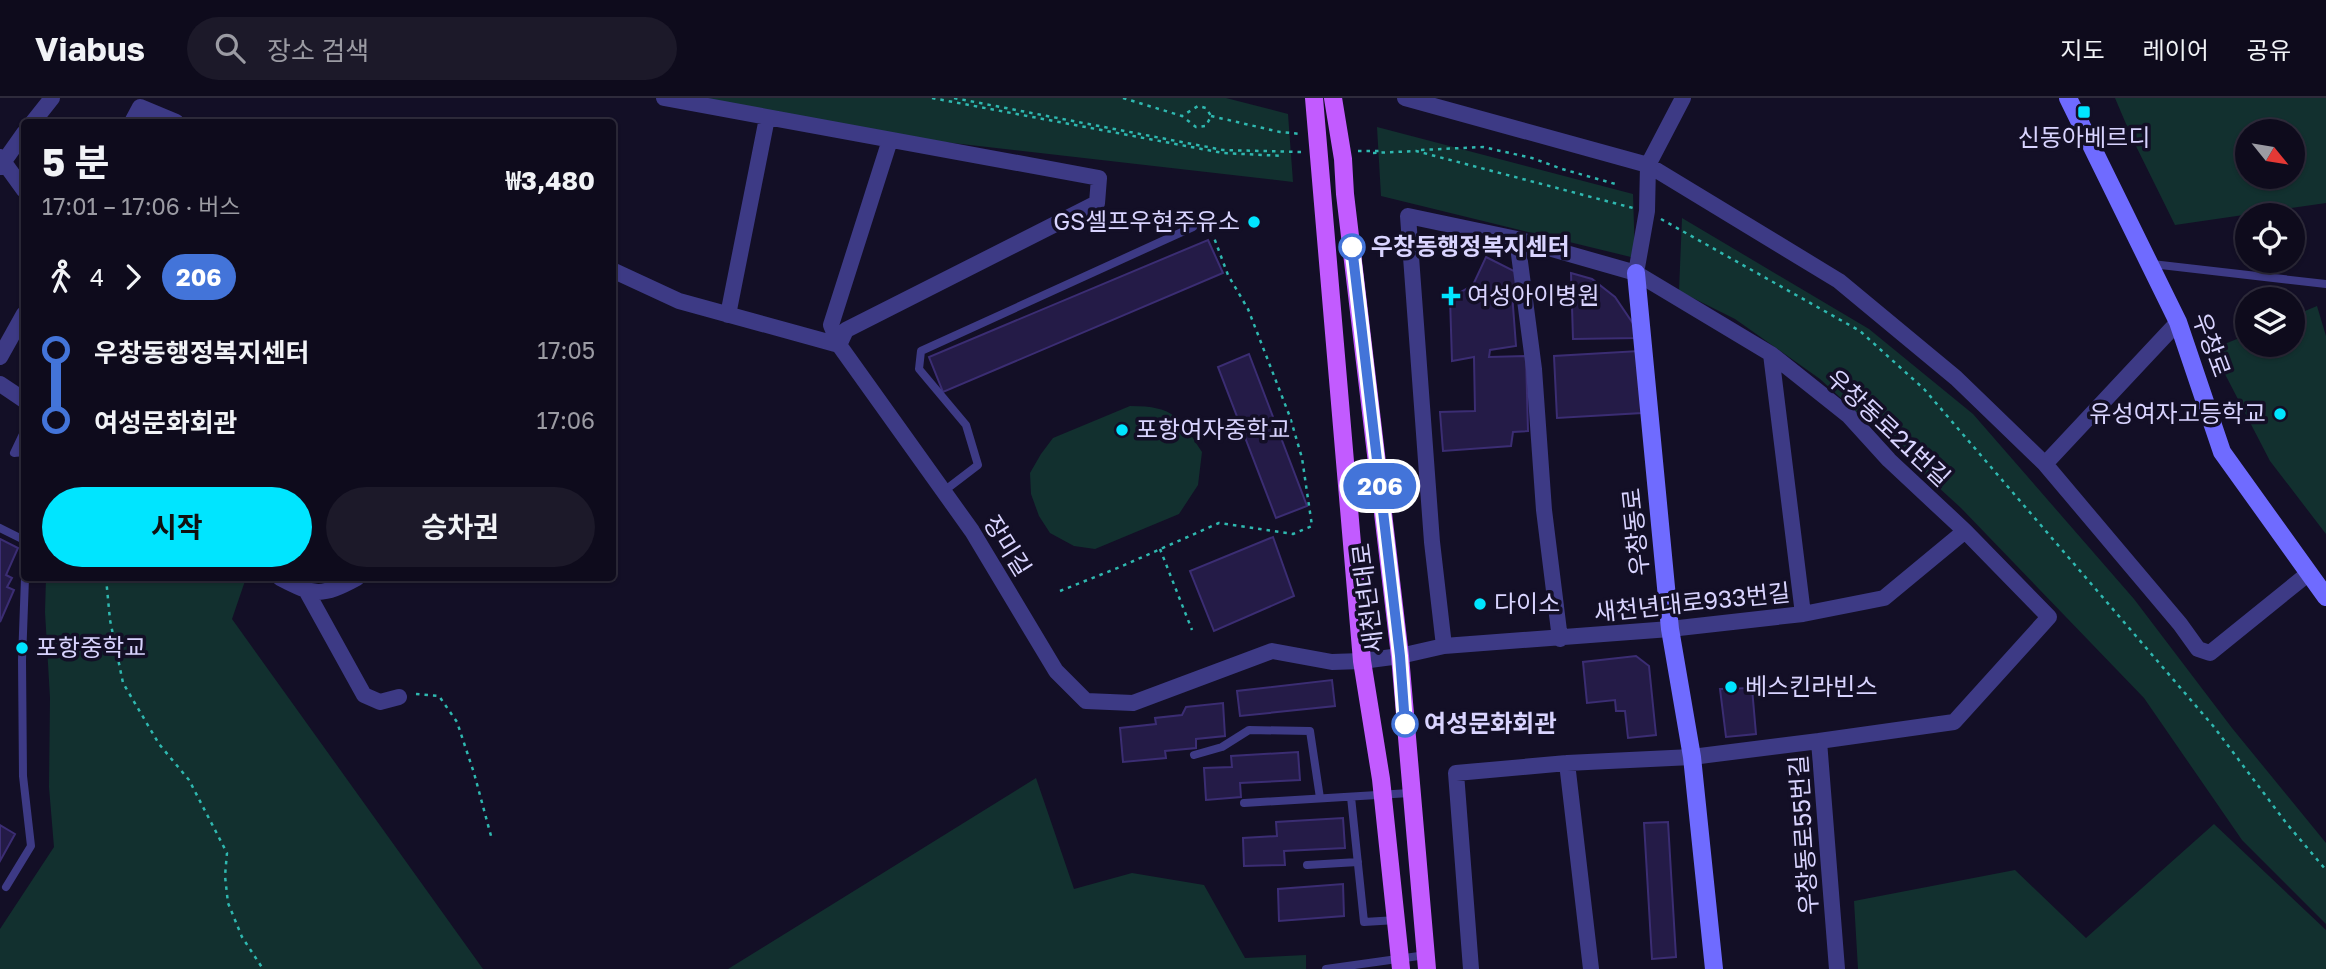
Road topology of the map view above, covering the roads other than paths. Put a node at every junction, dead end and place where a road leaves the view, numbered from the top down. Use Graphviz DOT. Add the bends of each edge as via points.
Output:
graph roads {
  1 [pos="52,98"];
  2 [pos="664,98"];
  3 [pos="1314,98"];
  4 [pos="1333,98"];
  5 [pos="1405,98"];
  6 [pos="1683,98"];
  7 [pos="2068,98"];
  8 [pos="767,118"];
  9 [pos="35,119"];
  10 [pos="134,119"];
  11 [pos="169,119"];
  12 [pos="21,137"];
  13 [pos="890,140"];
  14 [pos="1,161"];
  15 [pos="1648,165"];
  16 [pos="21,186"];
  17 [pos="1193,227"];
  18 [pos="1517,239"];
  19 [pos="2148,264"];
  20 [pos="616,272"];
  21 [pos="1636,273"];
  22 [pos="2326,284"];
  23 [pos="728,315"];
  24 [pos="21,319"];
  25 [pos="2178,322"];
  26 [pos="839,345"];
  27 [pos="1770,354"];
  28 [pos="0,357"];
  29 [pos="0,384"];
  30 [pos="21,398"];
  31 [pos="21,438"];
  32 [pos="21,452"];
  33 [pos="2045,464"];
  34 [pos="944,491"];
  35 [pos="0,528"];
  36 [pos="1965,531"];
  37 [pos="21,538"];
  38 [pos="2309,573"];
  39 [pos="25,581"];
  40 [pos="286,581"];
  41 [pos="351,581"];
  42 [pos="306,592"];
  43 [pos="2325,594"];
  44 [pos="1803,614"];
  45 [pos="1670,629"];
  46 [pos="1560,639"];
  47 [pos="1444,646"];
  48 [pos="1400,656"];
  49 [pos="1362,661"];
  50 [pos="399,697"];
  51 [pos="1819,741"];
  52 [pos="1194,755"];
  53 [pos="1692,757"];
  54 [pos="1567,763"];
  55 [pos="1410,793"];
  56 [pos="1383,796"];
  57 [pos="1351,797"];
  58 [pos="1320,798"];
  59 [pos="1244,803"];
  60 [pos="1358,862"];
  61 [pos="1307,865"];
  62 [pos="6,887"];
  63 [pos="1396,920"];
  64 [pos="1426,962"];
  65 [pos="1401,963"];
  66 [pos="1326,969"];
  67 [pos="1471,969"];
  68 [pos="1591,969"];
  69 [pos="1714,969"];
  70 [pos="1837,969"];
  1 -- 9 [label="street"];
  2 -- 8 [label="street"];
  3 -- 49 [label="main road, 새천년대로"];
  4 -- 48 [label="main road, 새천년대로"];
  5 -- 15 [label="street"];
  6 -- 15 [label="street, 우창동로"];
  7 -- 19 [label="main road, 우창로"];
  8 -- 13 [label="street"];
  8 -- 23 [label="street"];
  10 -- 11 [label="street" via="140,107"];
  12 -- 14 [label="street"];
  13 -- 26 [label="street" via="831,325"];
  13 -- 26 [label="street" via="1098,178 1097,203 846,330"];
  14 -- 16 [label="street"];
  15 -- 21 [label="street, 우창동로" via="1647,211"];
  15 -- 33 [label="street" via="1839,281 1956,378"];
  17 -- 34 [label="lane" via="921,351 919,369 966,425 978,465"];
  18 -- 21 [label="street, 우창동로21번길"];
  18 -- 46 [label="street"];
  18 -- 47 [label="street, 우창동로21번길" via="1408,216"];
  19 -- 22 [label="lane"];
  19 -- 25 [label="main road, 우창로"];
  20 -- 23 [label="street" via="679,301"];
  21 -- 27 [label="street, 우창동로21번길"];
  21 -- 45 [label="main road, 우창동로"];
  23 -- 26 [label="street"];
  24 -- 28 [label="street"];
  25 -- 33 [label="street"];
  25 -- 38 [label="main road, 우창로" via="2222,452"];
  26 -- 34 [label="street, 장미길"];
  27 -- 36 [label="street, 우창동로21번길" via="1849,416"];
  27 -- 44 [label="street"];
  29 -- 30 [label="street"];
  31 -- 32 [label="lane" via="14,453"];
  33 -- 38 [label="street" via="2198,649 2210,653"];
  34 -- 49 [label="street, 장미길" via="1056,671 1086,701 1133,703 1272,651 1332,662"];
  35 -- 37 [label="lane"];
  36 -- 44 [label="street, 새천년대로933번길" via="1884,598"];
  36 -- 51 [label="street, 우창동로21번길" via="2049,617 1954,722"];
  38 -- 43 [label="main road, 우창로"];
  39 -- 62 [label="lane" via="23,776 31,846"];
  40 -- 42 [label="street"];
  41 -- 42 [label="street" via="330,591"];
  42 -- 50 [label="street" via="364,695 380,702"];
  44 -- 45 [label="street, 새천년대로933번길"];
  45 -- 46 [label="street, 새천년대로933번길"];
  45 -- 53 [label="main road, 우창동로"];
  46 -- 47 [label="street, 새천년대로933번길"];
  47 -- 48 [label="street, 새천년대로933번길"];
  48 -- 49 [label="street, 장미길"];
  48 -- 55 [label="main road, 새천년대로"];
  49 -- 56 [label="main road, 새천년대로"];
  51 -- 53 [label="street, 우창동로55번길"];
  51 -- 70 [label="street, 우창동로55번길"];
  52 -- 58 [label="lane" via="1222,747 1249,730 1310,731"];
  53 -- 54 [label="street, 우창동로55번길"];
  53 -- 69 [label="main road, 우창동로"];
  54 -- 67 [label="street, 우창동로55번길" via="1456,773"];
  54 -- 68 [label="street"];
  55 -- 56 [label="lane"];
  55 -- 64 [label="main road, 새천년대로"];
  56 -- 57 [label="lane"];
  56 -- 63 [label="main road, 새천년대로"];
  57 -- 58 [label="lane"];
  57 -- 60 [label="lane"];
  58 -- 59 [label="lane"];
  60 -- 61 [label="lane"];
  60 -- 63 [label="lane" via="1364,922"];
  63 -- 65 [label="main road, 새천년대로"];
  64 -- 65 [label="lane"];
  65 -- 66 [label="lane"];
}
